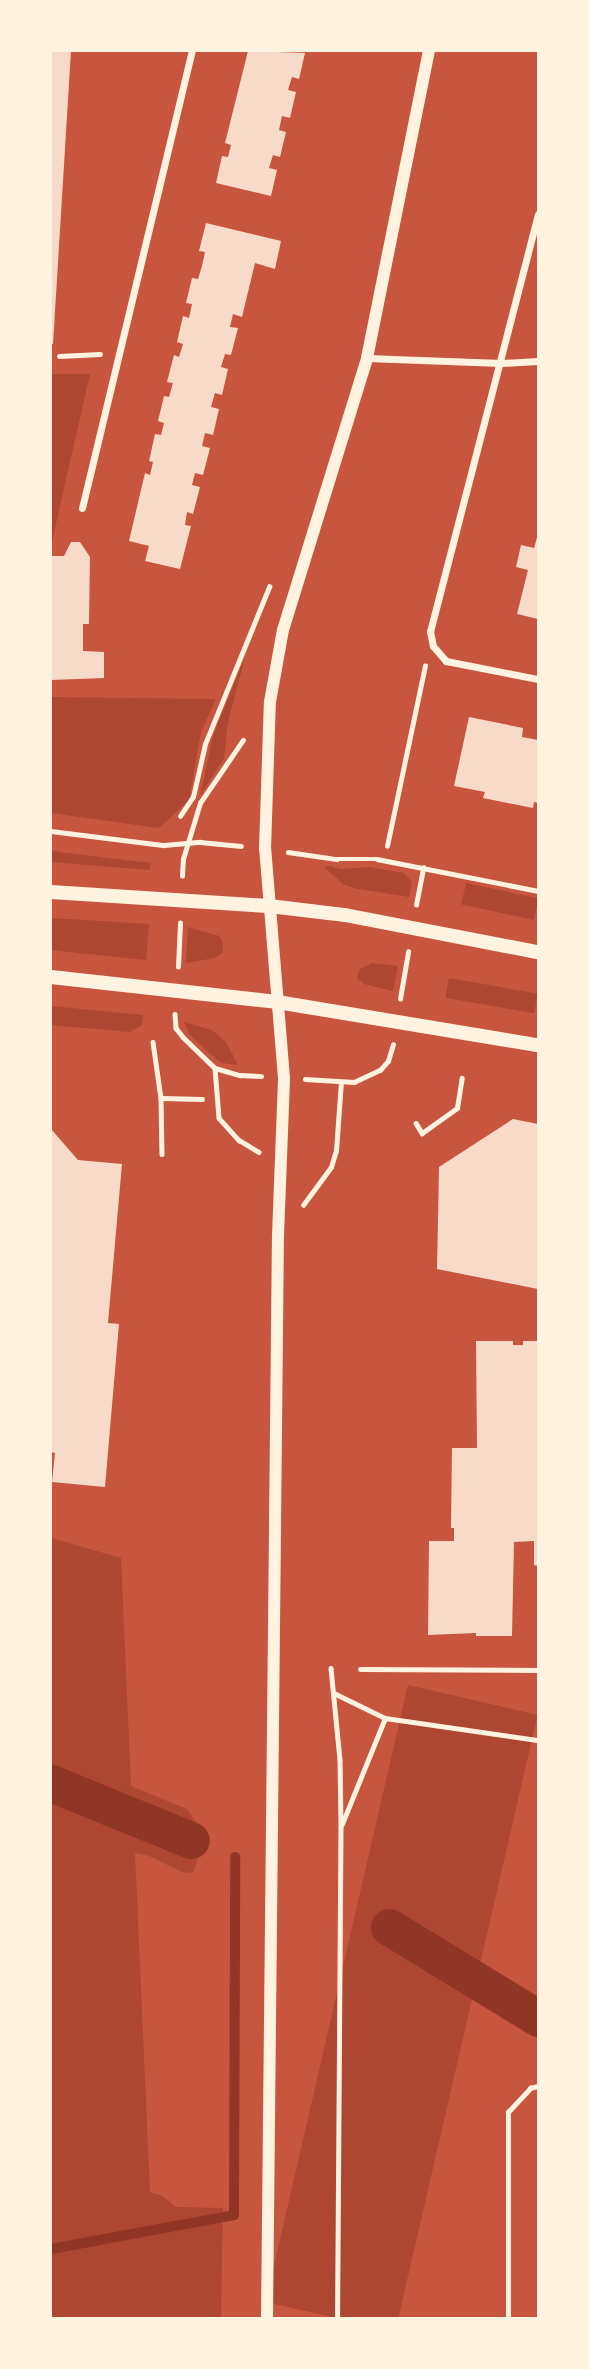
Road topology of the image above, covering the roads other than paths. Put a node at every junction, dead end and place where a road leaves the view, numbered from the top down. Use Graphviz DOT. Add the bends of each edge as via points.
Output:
graph roads {
  1 [pos="192,51"];
  2 [pos="429,51"];
  3 [pos="538,214"];
  4 [pos="367,358"];
  5 [pos="538,361"];
  6 [pos="501,363"];
  7 [pos="82,508"];
  8 [pos="538,679"];
  9 [pos="51,892"];
  10 [pos="269,906"];
  11 [pos="538,952"];
  12 [pos="51,977"];
  13 [pos="277,1003"];
  14 [pos="538,1045"];
  15 [pos="360,1669"];
  16 [pos="538,1670"];
  17 [pos="267,2318"];
  1 -- 7 [label="street"];
  2 -- 4 [label="street"];
  3 -- 6 [label="street"];
  4 -- 6 [label="street"];
  4 -- 10 [label="street" via="283,630 270,702 265,824"];
  5 -- 6 [label="street"];
  6 -- 8 [label="street" via="430,631 432,646 446,660"];
  9 -- 10 [label="main road"];
  10 -- 11 [label="main road" via="412,926"];
  10 -- 13 [label="street"];
  12 -- 13 [label="main road"];
  13 -- 14 [label="main road"];
  13 -- 17 [label="street" via="284,1078 278,1236"];
  15 -- 16 [label="lane"];
}
